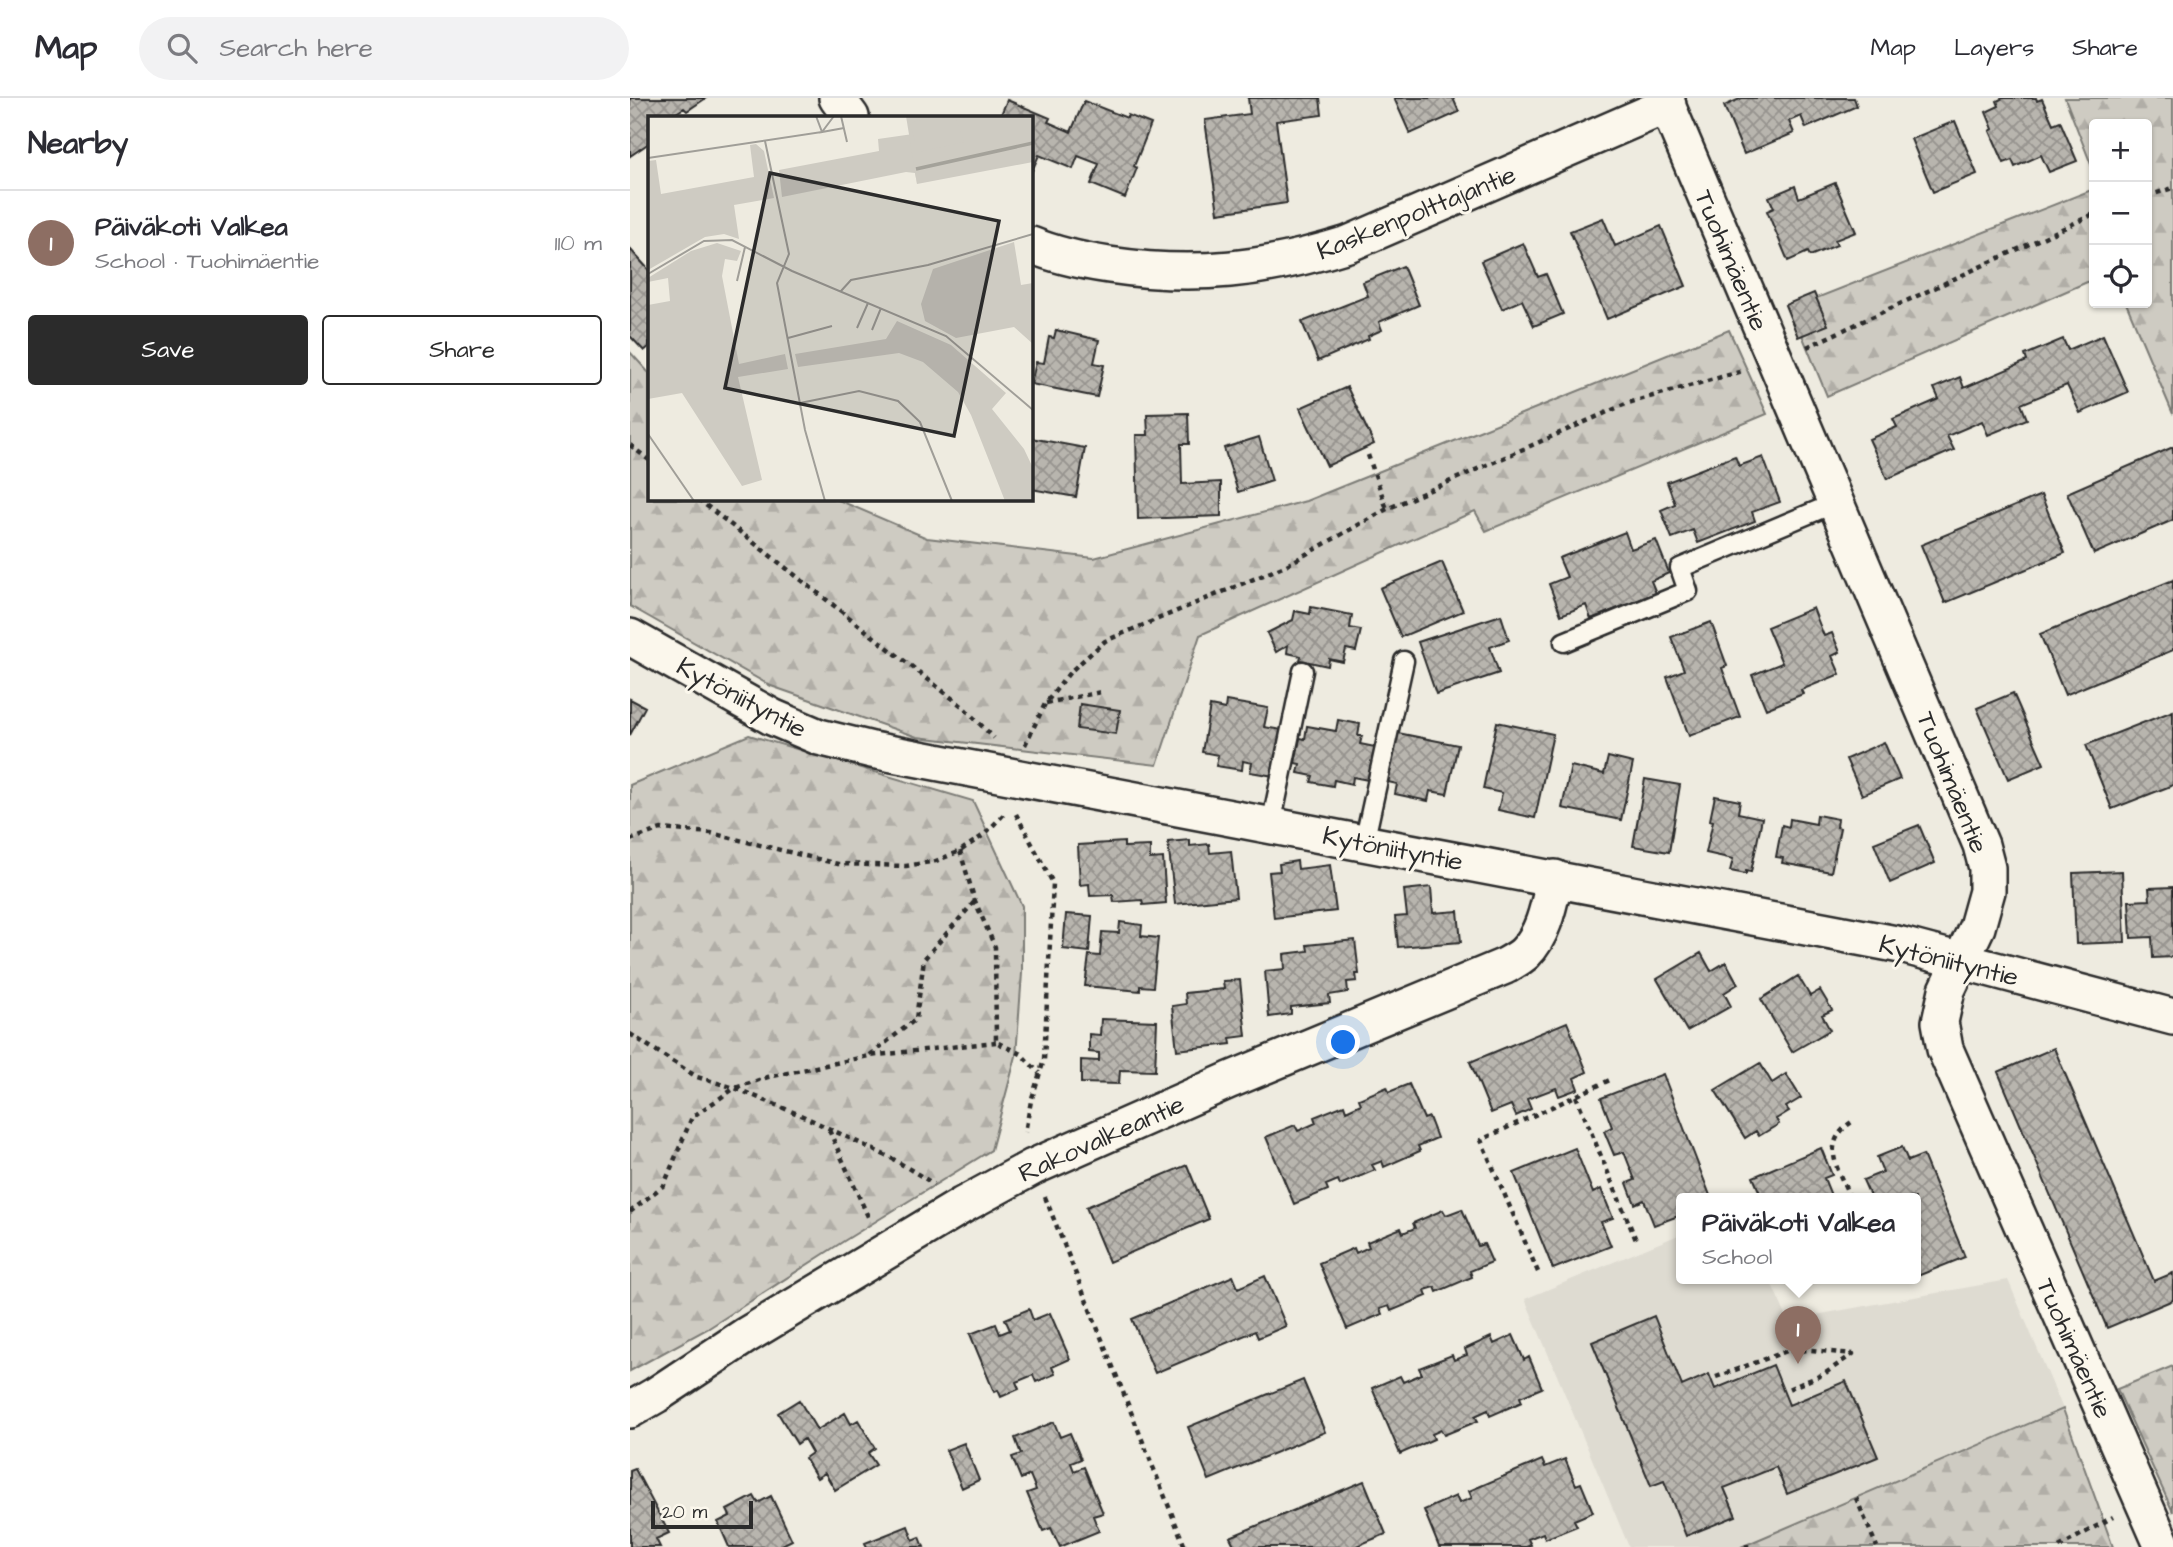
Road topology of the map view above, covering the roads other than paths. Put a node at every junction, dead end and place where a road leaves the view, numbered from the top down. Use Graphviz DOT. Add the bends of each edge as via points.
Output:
graph roads {
  1 [pos="837,98"];
  2 [pos="1666,102"];
  3 [pos="850,116"];
  4 [pos="1032,245"];
  5 [pos="1835,503"];
  6 [pos="630,637"];
  7 [pos="1564,642"];
  8 [pos="1404,662"];
  9 [pos="1303,671"];
  10 [pos="1271,825"];
  11 [pos="1364,843"];
  12 [pos="1555,878"];
  13 [pos="1961,961"];
  14 [pos="2173,1017"];
  15 [pos="630,1410"];
  16 [pos="2163,1547"];
  1 -- 3 [label="street"];
  2 -- 4 [label="street, Kaskenpolttajantie" via="1348,244 1304,258 1203,272 1142,270 1085,261"];
  2 -- 5 [label="street, Tuohimäentie" via="1764,365"];
  5 -- 7 [label="lane" via="1680,568 1688,591"];
  5 -- 13 [label="street, Tuohimäentie" via="1981,845 1987,891"];
  6 -- 10 [label="street, Kytöniityntie" via="772,717 819,737 1015,792"];
  8 -- 11 [label="lane"];
  9 -- 10 [label="lane"];
  10 -- 11 [label="street, Kytöniityntie"];
  11 -- 12 [label="street, Kytöniityntie"];
  12 -- 13 [label="street, Kytöniityntie" via="1901,945"];
  12 -- 15 [label="street, Rakovalkeantie" via="1537,936 1524,954 1505,966 1230,1080 1038,1181 952,1211 756,1328"];
  13 -- 14 [label="street, Kytöniityntie"];
  13 -- 16 [label="street, Tuohimäentie" via="1947,990 1940,1022 1945,1049"];
}
